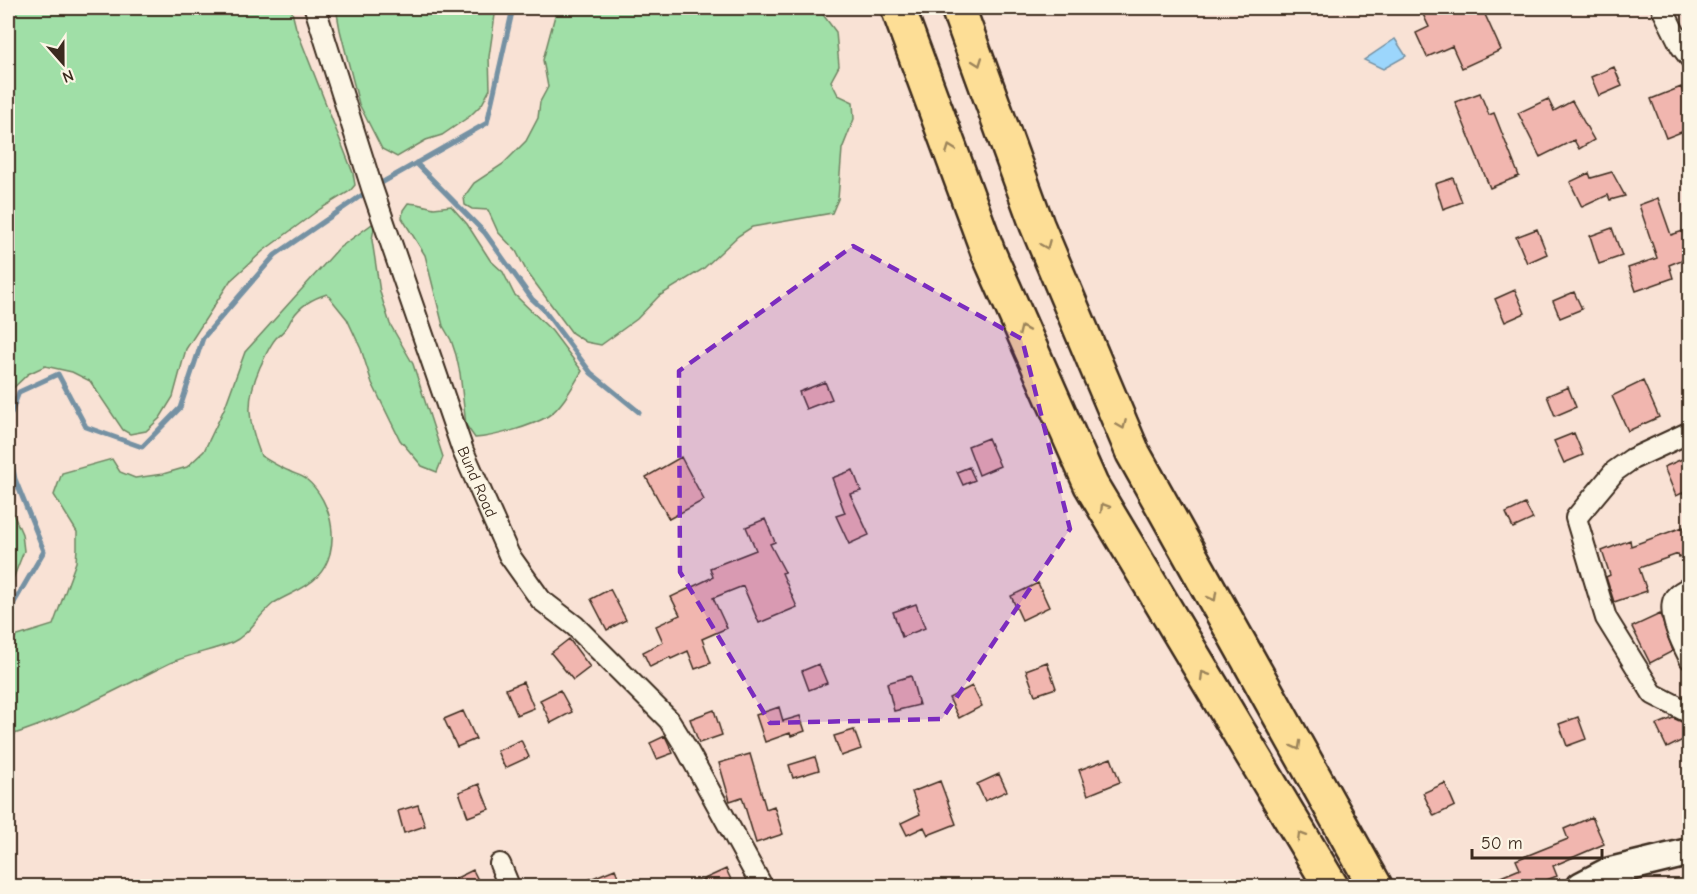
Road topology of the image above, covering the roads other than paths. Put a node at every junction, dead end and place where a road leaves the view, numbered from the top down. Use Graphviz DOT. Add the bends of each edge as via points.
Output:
graph roads {
  1 [pos="315,8"];
  2 [pos="898,8"];
  3 [pos="958,8"];
  4 [pos="1662,8"];
  5 [pos="1689,58"];
  6 [pos="1689,432"];
  7 [pos="1689,587"];
  8 [pos="1689,659"];
  9 [pos="1689,713"];
  10 [pos="1689,852"];
  11 [pos="500,864"];
  12 [pos="509,886"];
  13 [pos="762,886"];
  14 [pos="1332,886"];
  15 [pos="1376,886"];
  16 [pos="1581,886"];
  1 -- 13 [label="street, Bund Road" via="463,451 509,555 541,600 575,626 669,720"];
  14 -- 2 [label="highway, one-way" via="1091,485 988,252"];
  3 -- 15 [label="highway, one-way" via="1037,225 1133,453"];
  4 -- 5 [label="street"];
  6 -- 9 [label="street" via="1615,471 1576,518 1606,618 1653,694"];
  7 -- 8 [label="street" via="1673,601 1672,615"];
  10 -- 16 [label="main road" via="1608,872"];
  11 -- 12 [label="street"];
}
